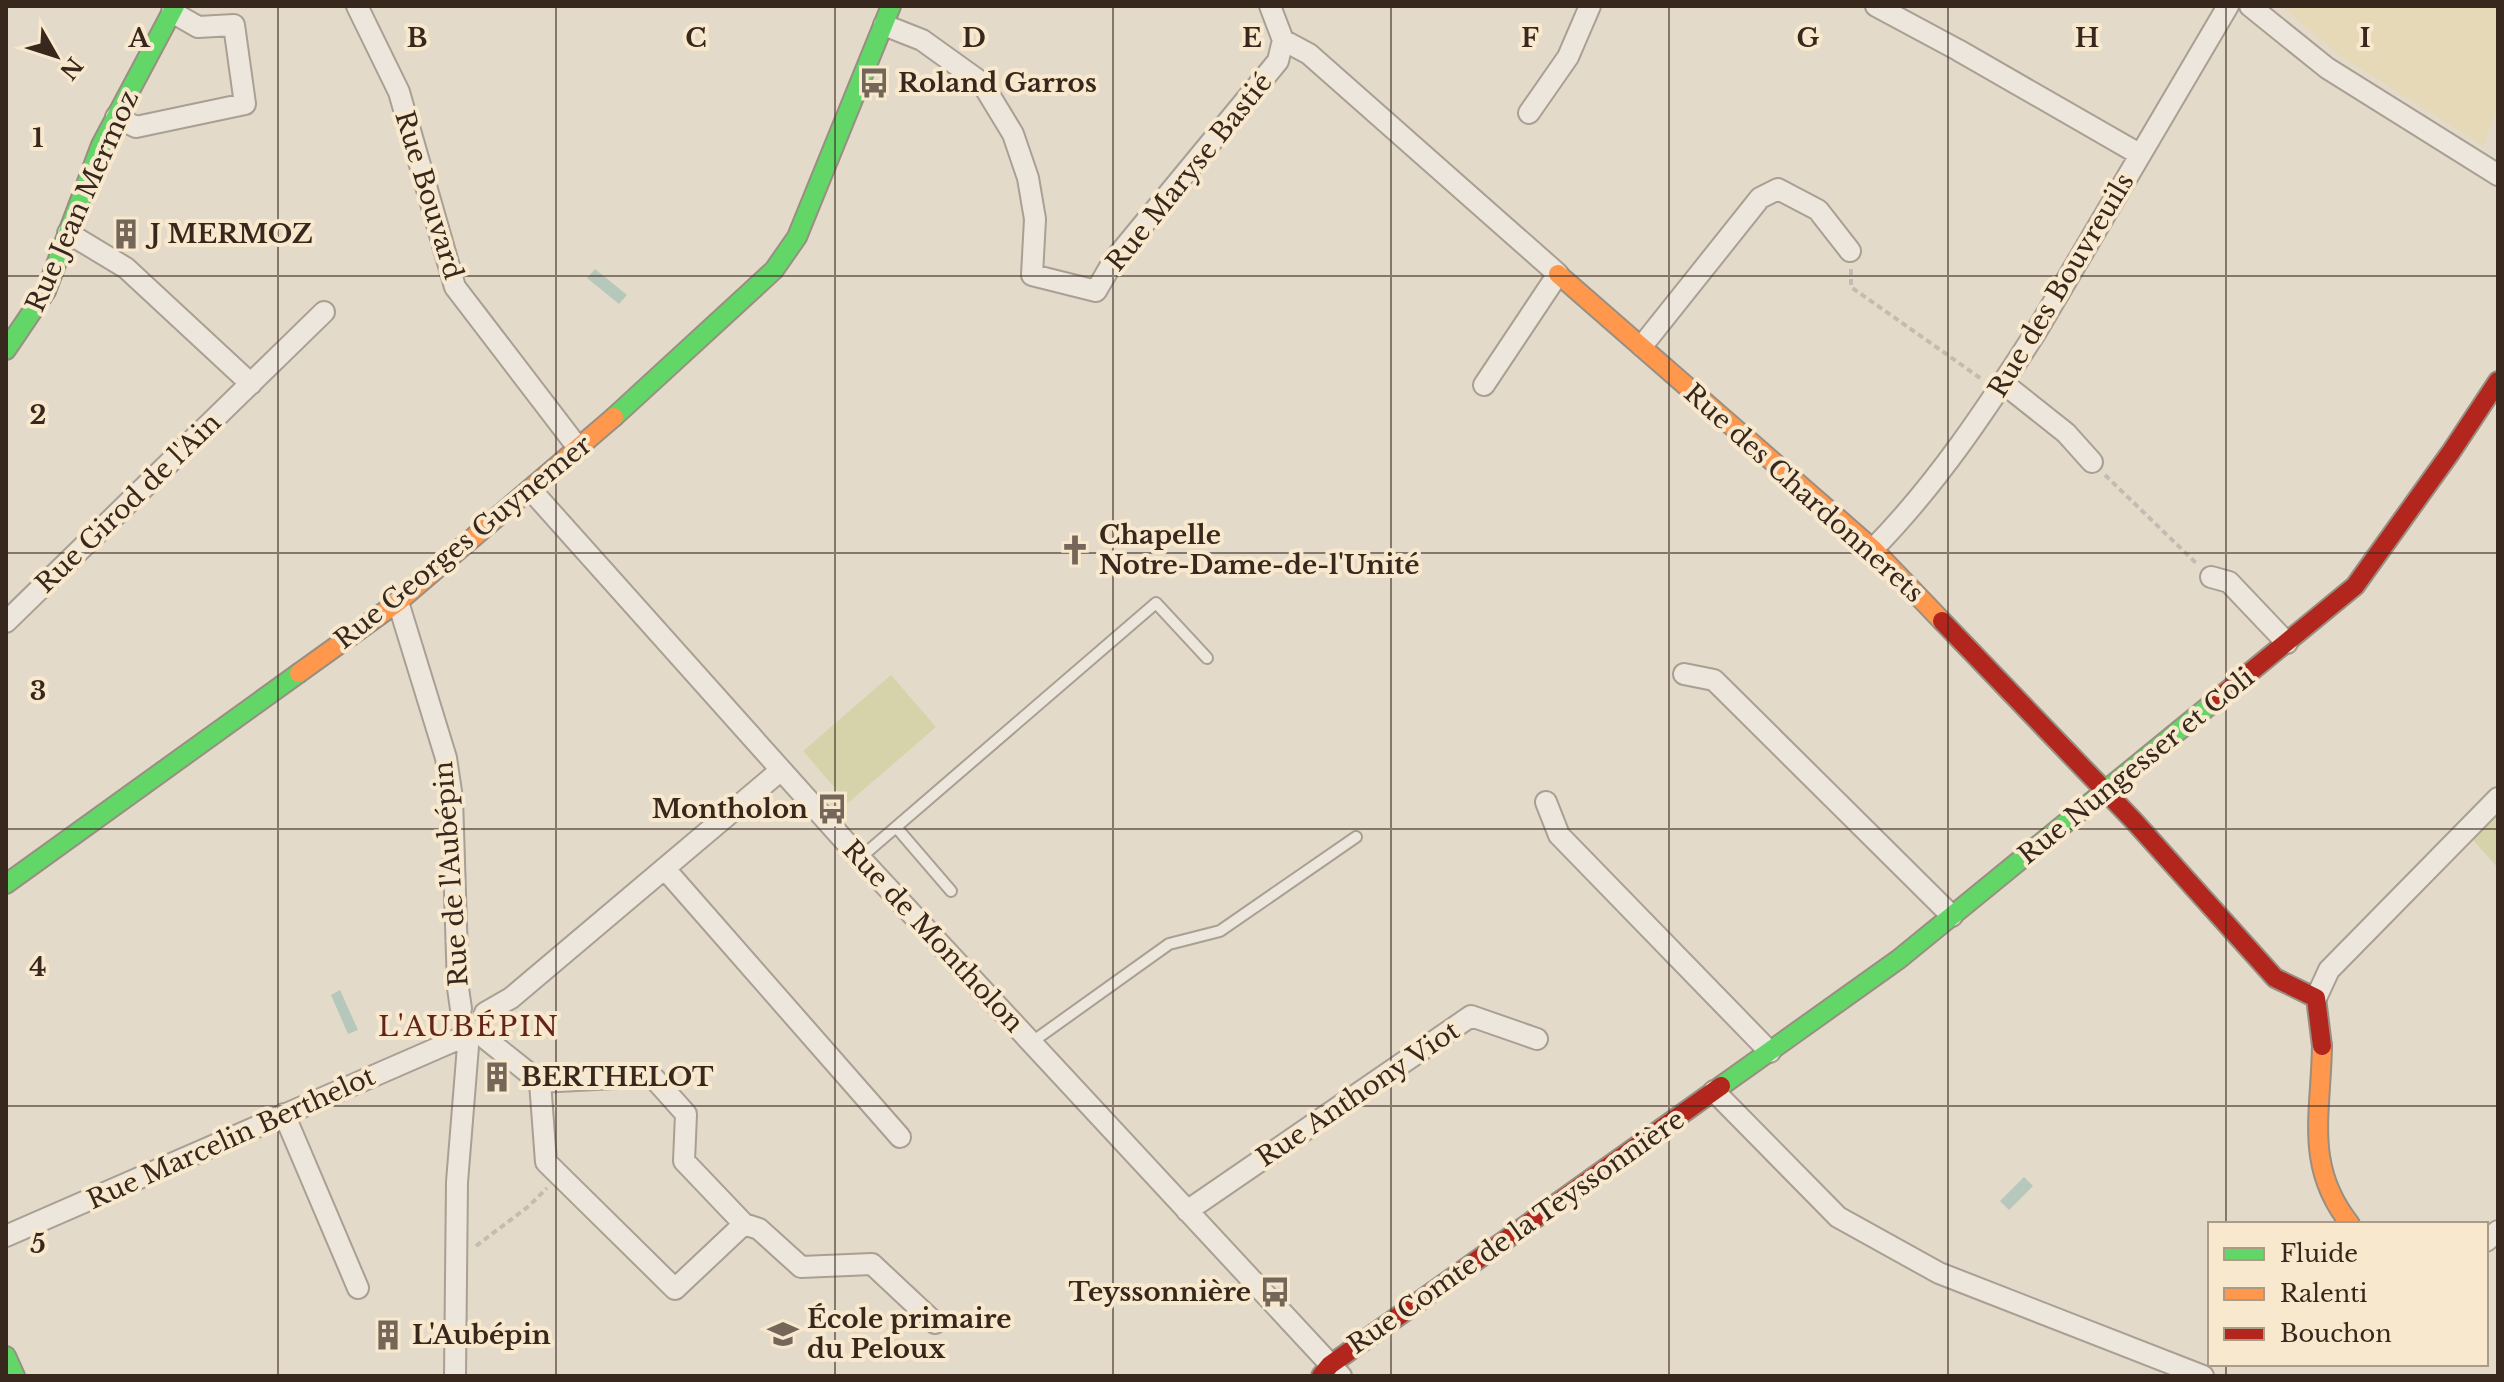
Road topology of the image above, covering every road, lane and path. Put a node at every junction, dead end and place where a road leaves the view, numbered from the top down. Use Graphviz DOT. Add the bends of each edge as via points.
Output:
graph roads {
  1 [pos="357,6"];
  2 [pos="1270,6"];
  3 [pos="1590,6"];
  4 [pos="1876,6"];
  5 [pos="2228,6"];
  6 [pos="2250,6"];
  7 [pos="173,9"];
  8 [pos="888,15"];
  9 [pos="1283,40"];
  10 [pos="1529,113"];
  11 [pos="116,117"];
  12 [pos="2139,154"];
  13 [pos="2498,175"];
  14 [pos="68,233"];
  15 [pos="1850,251"];
  16 [pos="1558,274"];
  17 [pos="324,312"];
  18 [pos="9,339"];
  19 [pos="1642,346"];
  20 [pos="2498,381"];
  21 [pos="251,384"];
  22 [pos="1484,385"];
  23 [pos="2000,387"];
  24 [pos="579,449"];
  25 [pos="2092,462"];
  26 [pos="531,490"];
  27 [pos="1873,549"];
  28 [pos="2211,577"];
  29 [pos="398,602"];
  30 [pos="6,622"];
  31 [pos="2287,643"];
  32 [pos="1207,658"];
  33 [pos="1684,674"];
  34 [pos="781,770"];
  35 [pos="2105,792"];
  36 [pos="2498,798"];
  37 [pos="1546,802"];
  38 [pos="896,827"];
  39 [pos="1356,837"];
  40 [pos="860,858"];
  41 [pos="665,869"];
  42 [pos="6,884"];
  43 [pos="951,891"];
  44 [pos="1952,916"];
  45 [pos="2316,998"];
  46 [pos="461,1009"];
  47 [pos="485,1013"];
  48 [pos="1537,1039"];
  49 [pos="470,1042"];
  50 [pos="1032,1042"];
  51 [pos="1770,1052"];
  52 [pos="540,1082"];
  53 [pos="1714,1091"];
  54 [pos="284,1114"];
  55 [pos="900,1137"];
  56 [pos="560,1175"];
  57 [pos="1187,1211"];
  58 [pos="2348,1222"];
  59 [pos="744,1224"];
  60 [pos="6,1236"];
  61 [pos="456,1260"];
  62 [pos="358,1288"];
  63 [pos="935,1323"];
  64 [pos="6,1356"];
  65 [pos="1331,1372"];
  66 [pos="15,1376"];
  67 [pos="455,1376"];
  68 [pos="2203,1376"];
  1 -- 24 [label="street, Rue Bouvard" via="399,92 455,287"];
  2 -- 9 [label="street, Rue Maryse Bastié"];
  3 -- 10 [label="street" via="1568,57"];
  4 -- 12 [label="street"];
  5 -- 12 [label="street, Rue des Bouvreuils"];
  6 -- 13 [label="street" via="2327,68"];
  7 -- 11 [label="street, Rue Jean Mermoz"];
  7 -- 11 [label="street" via="198,27 234,25 245,104 136,127"];
  8 -- 9 [label="street, Rue Maryse Bastié" via="982,83 1013,134 1035,219 1032,275 1096,291 1114,260 1278,61"];
  8 -- 24 [label="street, Rue Georges Guynemer" via="797,237 774,270"];
  9 -- 16 [label="street" via="1309,54"];
  11 -- 14 [label="street, Rue Jean Mermoz"];
  12 -- 23 [label="street, Rue des Bouvreuils"];
  14 -- 18 [label="street, Rue Jean Mermoz" via="46,291"];
  14 -- 21 [label="street" via="126,268"];
  15 -- 19 [label="street" via="1818,210 1778,189 1760,198"];
  15 -- 23 [label="path" via="1851,287"];
  16 -- 19 [label="street, Rue des Chardonnerets"];
  16 -- 22 [label="street"];
  17 -- 21 [label="street, Rue Girod de l'Ain"];
  19 -- 27 [label="street, Rue des Chardonnerets"];
  20 -- 31 [label="street, Rue Nungesser et Coli" via="2355,586"];
  21 -- 30 [label="street, Rue Girod de l'Ain"];
  23 -- 25 [label="street" via="2066,433"];
  23 -- 27 [label="street, Rue des Bouvreuils" via="1908,514"];
  24 -- 26 [label="street, Rue Georges Guynemer"];
  25 -- 28 [label="path"];
  26 -- 29 [label="street, Rue Georges Guynemer"];
  26 -- 34 [label="street, Rue de Montholon"];
  27 -- 35 [label="street, Rue des Chardonnerets"];
  28 -- 31 [label="street" via="2229,582"];
  29 -- 42 [label="street, Rue Georges Guynemer"];
  29 -- 46 [label="street, Rue de l'Aubépin" via="446,758"];
  31 -- 35 [label="street, Rue Nungesser et Coli"];
  32 -- 38 [label="lane" via="1156,603"];
  33 -- 44 [label="street" via="1714,680"];
  34 -- 40 [label="street, Rue de Montholon"];
  34 -- 41 [label="street"];
  35 -- 44 [label="street, Rue Nungesser et Coli"];
  35 -- 45 [label="street, Rue des Chardonnerets" via="2275,978"];
  36 -- 45 [label="street" via="2329,970"];
  37 -- 51 [label="street" via="1559,835"];
  38 -- 40 [label="lane"];
  38 -- 43 [label="lane"];
  39 -- 50 [label="lane" via="1220,931 1169,944"];
  40 -- 50 [label="street, Rue de Montholon"];
  41 -- 47 [label="street" via="511,998"];
  41 -- 55 [label="street"];
  44 -- 51 [label="street, Rue Nungesser et Coli"];
  45 -- 58 [label="street" via="2322,1039 2318,1156 2338,1213"];
  46 -- 47 [label="street"];
  46 -- 49 [label="street" via="451,1026"];
  47 -- 49 [label="street" via="491,1027"];
  48 -- 57 [label="street, Rue Anthony Viot" via="1471,1016"];
  49 -- 52 [label="street"];
  49 -- 54 [label="street, Rue Marcelin Berthelot"];
  49 -- 61 [label="street" via="457,1182"];
  50 -- 57 [label="street, Rue de Montholon"];
  51 -- 53 [label="street, Rue Nungesser et Coli"];
  52 -- 56 [label="street" via="546,1162"];
  52 -- 59 [label="street" via="652,1076 686,1114 684,1161"];
  53 -- 65 [label="street, Rue Comte de la Teyssonnière"];
  53 -- 68 [label="street" via="1838,1217 1939,1273"];
  54 -- 60 [label="street, Rue Marcelin Berthelot"];
  54 -- 62 [label="street"];
  56 -- 59 [label="street" via="675,1289"];
  56 -- 61 [label="path" via="529,1206"];
  57 -- 65 [label="street, Rue de Montholon"];
  59 -- 63 [label="street" via="759,1229 801,1267 872,1264"];
  61 -- 67 [label="street"];
  64 -- 66 [label="street"];
}
